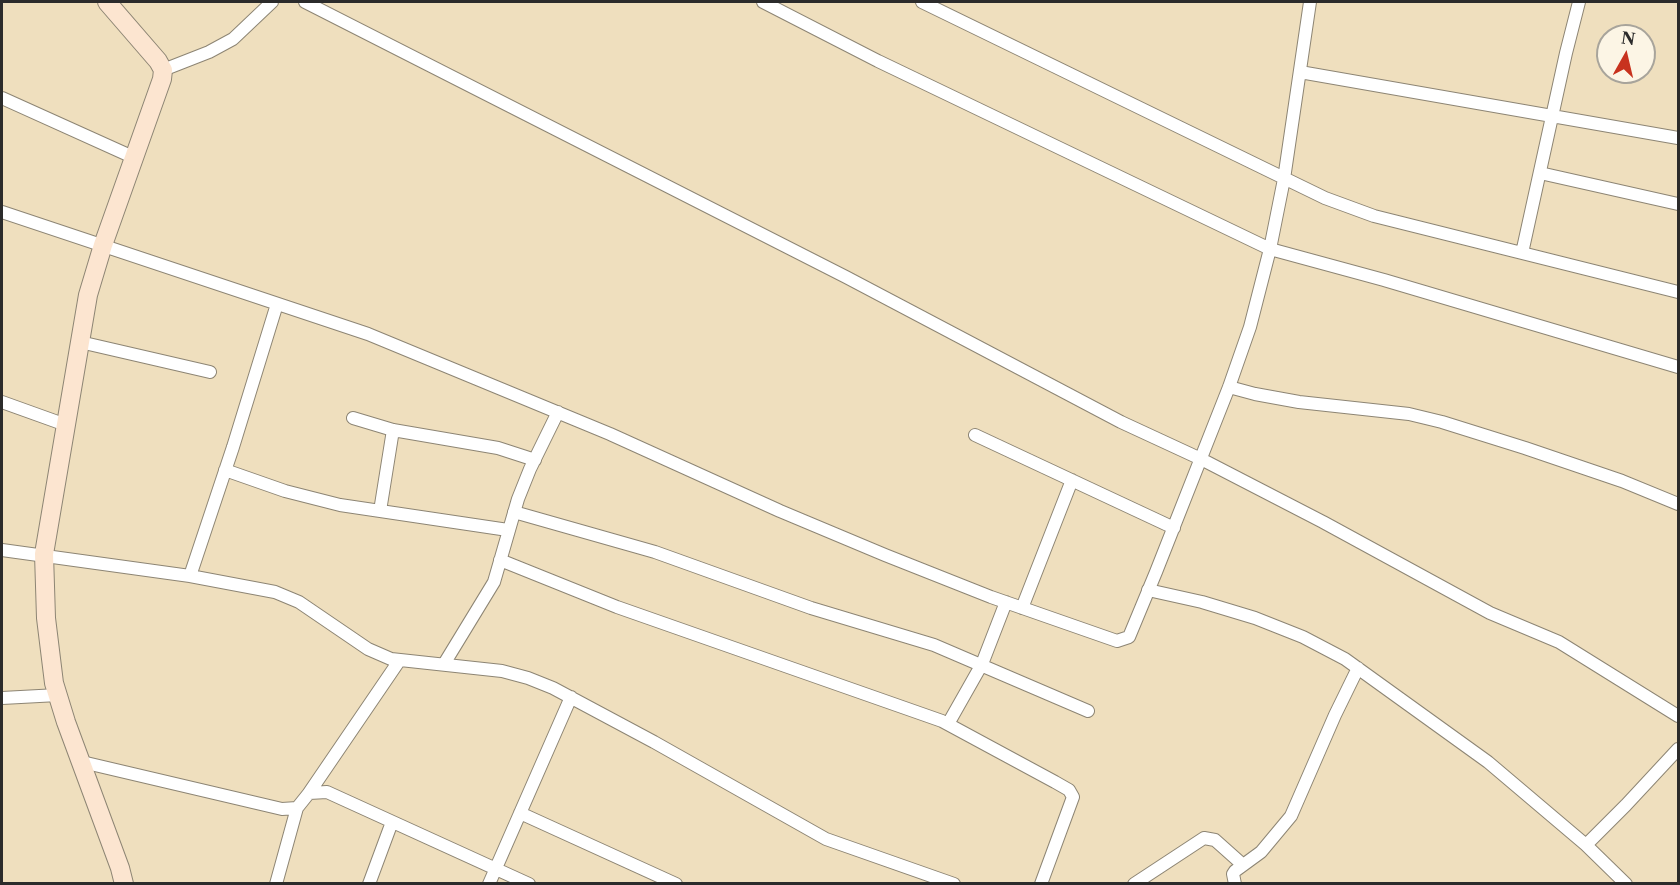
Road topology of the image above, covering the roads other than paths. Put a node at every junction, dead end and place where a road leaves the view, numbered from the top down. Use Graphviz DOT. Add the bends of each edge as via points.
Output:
graph roads {
  1 [pos="107,2"];
  2 [pos="272,2"];
  3 [pos="305,2"];
  4 [pos="763,2"];
  5 [pos="922,2"];
  6 [pos="1310,2"];
  7 [pos="1579,2"];
  8 [pos="163,70"];
  9 [pos="1300,72"];
  10 [pos="2,98"];
  11 [pos="1552,116"];
  12 [pos="1678,138"];
  13 [pos="135,158"];
  14 [pos="1540,173"];
  15 [pos="1284,179"];
  16 [pos="1678,204"];
  17 [pos="2,212"];
  18 [pos="103,245"];
  19 [pos="1270,249"];
  20 [pos="1522,253"];
  21 [pos="1678,292"];
  22 [pos="277,304"];
  23 [pos="80,342"];
  24 [pos="1678,367"];
  25 [pos="210,372"];
  26 [pos="1229,387"];
  27 [pos="2,402"];
  28 [pos="558,412"];
  29 [pos="353,418"];
  30 [pos="66,425"];
  31 [pos="393,430"];
  32 [pos="975,435"];
  33 [pos="1201,459"];
  34 [pos="535,460"];
  35 [pos="225,470"];
  36 [pos="1072,480"];
  37 [pos="1678,504"];
  38 [pos="380,511"];
  39 [pos="514,512"];
  40 [pos="1174,528"];
  41 [pos="508,530"];
  42 [pos="2,550"];
  43 [pos="44,554"];
  44 [pos="500,560"];
  45 [pos="190,576"];
  46 [pos="1148,590"];
  47 [pos="1006,602"];
  48 [pos="1022,608"];
  49 [pos="399,661"];
  50 [pos="444,664"];
  51 [pos="982,664"];
  52 [pos="1358,668"];
  53 [pos="58,695"];
  54 [pos="571,697"];
  55 [pos="2,698"];
  56 [pos="1088,711"];
  57 [pos="1678,716"];
  58 [pos="948,724"];
  59 [pos="1678,749"];
  60 [pos="81,762"];
  61 [pos="309,793"];
  62 [pos="297,808"];
  63 [pos="520,813"];
  64 [pos="392,822"];
  65 [pos="1586,845"];
  66 [pos="1243,865"];
  67 [pos="495,869"];
  68 [pos="124,884"];
  69 [pos="276,884"];
  70 [pos="369,884"];
  71 [pos="489,884"];
  72 [pos="529,884"];
  73 [pos="676,884"];
  74 [pos="954,884"];
  75 [pos="1041,884"];
  76 [pos="1134,884"];
  77 [pos="1235,884"];
  78 [pos="1626,884"];
  1 -- 8 [label="street"];
  2 -- 8 [label="street" via="233,39"];
  3 -- 33 [label="street" via="846,277 1121,422"];
  4 -- 19 [label="street"];
  5 -- 15 [label="street"];
  6 -- 9 [label="street"];
  7 -- 11 [label="street"];
  8 -- 13 [label="street"];
  9 -- 11 [label="street"];
  9 -- 15 [label="street"];
  10 -- 13 [label="street"];
  11 -- 12 [label="street"];
  11 -- 14 [label="street"];
  13 -- 18 [label="street"];
  14 -- 16 [label="street"];
  14 -- 20 [label="street"];
  15 -- 19 [label="street"];
  15 -- 20 [label="street" via="1374,216"];
  17 -- 18 [label="street"];
  18 -- 22 [label="street"];
  18 -- 23 [label="street" via="88,295"];
  19 -- 24 [label="street"];
  19 -- 26 [label="street" via="1250,327"];
  20 -- 21 [label="street"];
  22 -- 28 [label="street" via="368,334"];
  22 -- 35 [label="street"];
  23 -- 25 [label="street"];
  23 -- 30 [label="street"];
  26 -- 33 [label="street"];
  26 -- 37 [label="street" via="1282,399 1409,414 1442,422 1590,470"];
  27 -- 30 [label="street"];
  28 -- 34 [label="street"];
  28 -- 47 [label="street" via="791,515"];
  29 -- 31 [label="street"];
  30 -- 43 [label="street"];
  31 -- 34 [label="street" via="472,442"];
  31 -- 38 [label="street"];
  32 -- 36 [label="street"];
  33 -- 40 [label="street"];
  33 -- 57 [label="street" via="1490,613 1559,642"];
  34 -- 39 [label="street"];
  35 -- 38 [label="street" via="309,498"];
  35 -- 45 [label="street"];
  36 -- 40 [label="street"];
  36 -- 48 [label="street"];
  38 -- 41 [label="street"];
  39 -- 41 [label="street"];
  39 -- 51 [label="street" via="655,552"];
  40 -- 46 [label="street"];
  41 -- 44 [label="street"];
  42 -- 43 [label="street"];
  43 -- 45 [label="street"];
  43 -- 53 [label="street" via="46,618"];
  44 -- 50 [label="street" via="494,582"];
  44 -- 58 [label="street" via="617,607"];
  45 -- 49 [label="street" via="275,592 299,602 368,649"];
  46 -- 48 [label="street" via="1129,637 1117,641"];
  46 -- 52 [label="street" via="1255,618 1303,637"];
  47 -- 48 [label="street"];
  47 -- 51 [label="street"];
  49 -- 50 [label="street"];
  49 -- 61 [label="street"];
  50 -- 54 [label="street" via="528,678"];
  51 -- 56 [label="street"];
  51 -- 58 [label="street"];
  52 -- 65 [label="street" via="1488,762"];
  52 -- 66 [label="street" via="1290,816 1261,852"];
  53 -- 55 [label="street"];
  53 -- 60 [label="street"];
  54 -- 63 [label="street"];
  54 -- 74 [label="street" via="826,839"];
  58 -- 75 [label="street" via="1069,790 1072,796"];
  59 -- 65 [label="street"];
  60 -- 62 [label="street" via="282,809"];
  60 -- 68 [label="street"];
  61 -- 62 [label="street"];
  61 -- 64 [label="street" via="327,792"];
  62 -- 69 [label="street"];
  63 -- 67 [label="street"];
  63 -- 73 [label="street"];
  64 -- 67 [label="street"];
  64 -- 70 [label="street"];
  65 -- 78 [label="street"];
  66 -- 76 [label="street" via="1215,840 1204,838"];
  66 -- 77 [label="street" via="1233,874"];
  67 -- 71 [label="street"];
  67 -- 72 [label="street"];
}
